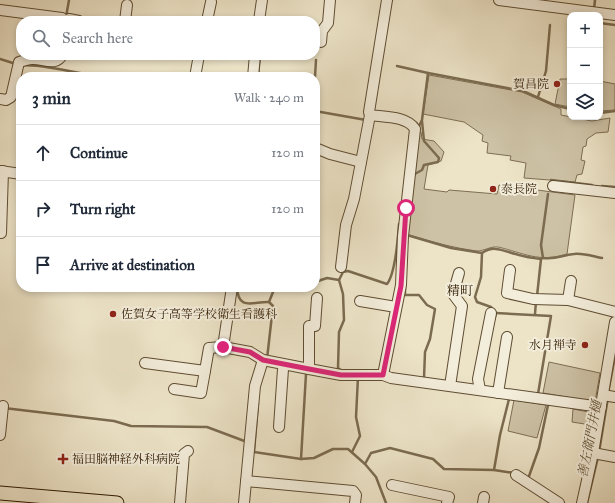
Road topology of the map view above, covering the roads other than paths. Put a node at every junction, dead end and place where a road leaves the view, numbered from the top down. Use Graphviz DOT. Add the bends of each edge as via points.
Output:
graph roads {
  1 [pos="262,0"];
  2 [pos="330,0"];
  3 [pos="387,0"];
  4 [pos="499,0"];
  5 [pos="211,2"];
  6 [pos="530,2"];
  7 [pos="128,5"];
  8 [pos="0,10"];
  9 [pos="615,15"];
  10 [pos="39,16"];
  11 [pos="126,16"];
  12 [pos="208,16"];
  13 [pos="260,16"];
  14 [pos="321,42"];
  15 [pos="29,60"];
  16 [pos="198,60"];
  17 [pos="255,60"];
  18 [pos="17,72"];
  19 [pos="196,72"];
  20 [pos="253,72"];
  21 [pos="16,76"];
  22 [pos="0,99"];
  23 [pos="370,119"];
  24 [pos="320,150"];
  25 [pos="361,162"];
  26 [pos="2,171"];
  27 [pos="16,173"];
  28 [pos="553,186"];
  29 [pos="615,193"];
  30 [pos="1,233"];
  31 [pos="341,267"];
  32 [pos="510,270"];
  33 [pos="459,273"];
  34 [pos="571,280"];
  35 [pos="231,292"];
  36 [pos="317,298"];
  37 [pos="568,300"];
  38 [pos="360,301"];
  39 [pos="396,307"];
  40 [pos="615,312"];
  41 [pos="491,313"];
  42 [pos="615,324"];
  43 [pos="507,337"];
  44 [pos="223,347"];
  45 [pos="266,361"];
  46 [pos="145,363"];
  47 [pos="283,369"];
  48 [pos="309,369"];
  49 [pos="205,370"];
  50 [pos="383,375"];
  51 [pos="450,386"];
  52 [pos="174,389"];
  53 [pos="480,390"];
  54 [pos="498,393"];
  55 [pos="608,396"];
  56 [pos="601,407"];
  57 [pos="3,408"];
  58 [pos="279,427"];
  59 [pos="0,435"];
  60 [pos="188,451"];
  61 [pos="597,453"];
  62 [pos="615,457"];
  63 [pos="516,474"];
  64 [pos="246,481"];
  65 [pos="392,485"];
  66 [pos="0,493"];
  67 [pos="546,499"];
  68 [pos="49,500"];
  69 [pos="117,503"];
  70 [pos="180,503"];
  71 [pos="244,503"];
  72 [pos="356,503"];
  73 [pos="447,503"];
  74 [pos="559,503"];
  75 [pos="582,503"];
  1 -- 13 [label="street"];
  2 -- 14 [label="street" via="328,23 322,31"];
  3 -- 23 [label="street"];
  4 -- 6 [label="street"];
  5 -- 12 [label="street"];
  6 -- 9 [label="street"];
  7 -- 11 [label="street"];
  8 -- 10 [label="street"];
  15 -- 18 [label="street" via="19,64"];
  16 -- 19 [label="street"];
  17 -- 20 [label="street"];
  21 -- 22 [label="street" via="11,97 6,100"];
  23 -- 25 [label="street"];
  23 -- 39 [label="street" via="406,121 412,123 415,129 403,236 401,280"];
  24 -- 25 [label="street"];
  25 -- 31 [label="street" via="346,225"];
  26 -- 27 [label="street"];
  26 -- 30 [label="street"];
  28 -- 29 [label="street"];
  32 -- 37 [label="street" via="507,293 536,299"];
  33 -- 51 [label="street" via="453,294 462,306"];
  34 -- 37 [label="street"];
  35 -- 44 [label="street"];
  36 -- 48 [label="street" via="315,326 309,326"];
  37 -- 40 [label="street"];
  38 -- 39 [label="street"];
  39 -- 50 [label="street"];
  41 -- 53 [label="street" via="478,380"];
  42 -- 55 [label="street"];
  43 -- 54 [label="street"];
  44 -- 45 [label="street" via="250,352"];
  44 -- 49 [label="street" via="209,348"];
  45 -- 48 [label="street"];
  45 -- 64 [label="street" via="255,386"];
  46 -- 49 [label="street"];
  47 -- 58 [label="street"];
  48 -- 50 [label="street" via="358,375"];
  49 -- 52 [label="street" via="201,393"];
  50 -- 51 [label="street"];
  51 -- 53 [label="street"];
  53 -- 54 [label="street"];
  54 -- 56 [label="street"];
  55 -- 56 [label="street"];
  56 -- 61 [label="street"];
  57 -- 59 [label="street"];
  60 -- 70 [label="street" via="184,454"];
  61 -- 62 [label="street"];
  61 -- 75 [label="street"];
  63 -- 67 [label="street"];
  64 -- 71 [label="street"];
  64 -- 72 [label="street" via="353,491"];
  65 -- 73 [label="street" via="449,497"];
  66 -- 68 [label="main road"];
  67 -- 74 [label="street"];
  68 -- 69 [label="main road"];
}
